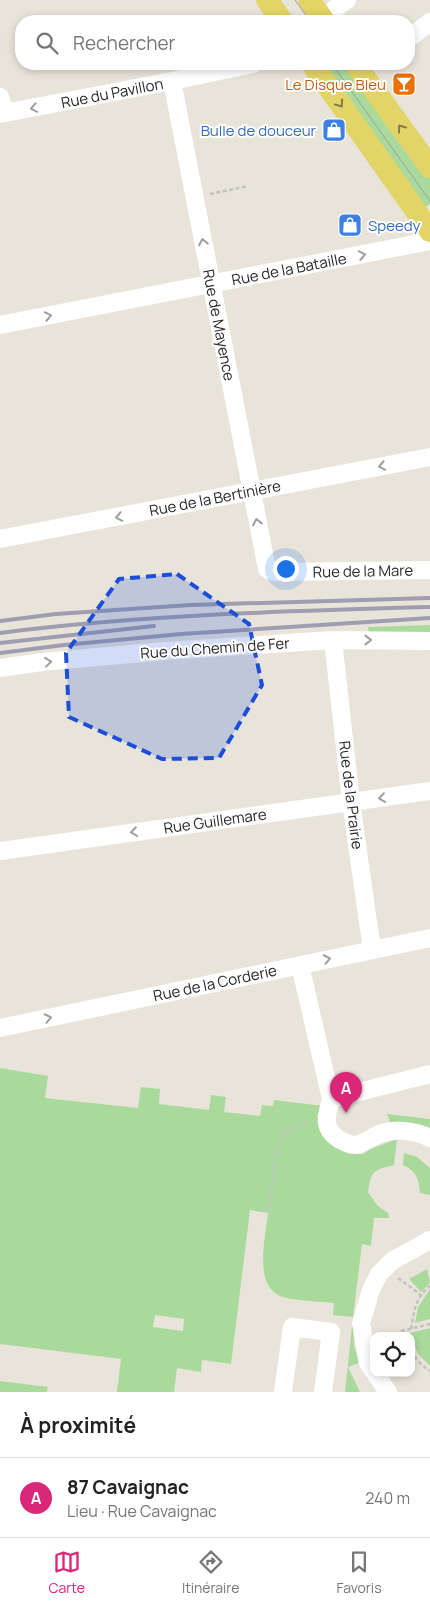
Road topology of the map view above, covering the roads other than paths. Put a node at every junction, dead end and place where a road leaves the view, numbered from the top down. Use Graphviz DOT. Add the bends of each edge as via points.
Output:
graph roads {
  1 [pos="267,0"];
  2 [pos="309,0"];
  3 [pos="347,0"];
  4 [pos="278,15"];
  5 [pos="320,15"];
  6 [pos="330,15"];
  7 [pos="430,22"];
  8 [pos="415,33"];
  9 [pos="224,70"];
  10 [pos="316,70"];
  11 [pos="365,70"];
  12 [pos="172,81"];
  13 [pos="2,108"];
  14 [pos="430,167"];
  15 [pos="430,231"];
  16 [pos="430,241"];
  17 [pos="211,284"];
  18 [pos="0,325"];
  19 [pos="430,457"];
  20 [pos="251,491"];
  21 [pos="0,539"];
  22 [pos="267,569"];
  23 [pos="430,570"];
  24 [pos="333,640"];
  25 [pos="430,641"];
  26 [pos="0,668"];
  27 [pos="430,791"];
  28 [pos="351,802"];
  29 [pos="0,851"];
  30 [pos="430,938"];
  31 [pos="372,950"];
  32 [pos="300,965"];
  33 [pos="0,1028"];
  34 [pos="430,1074"];
  35 [pos="332,1099"];
  36 [pos="430,1138"];
  37 [pos="430,1240"];
  38 [pos="370,1366"];
  39 [pos="378,1377"];
  40 [pos="283,1392"];
  41 [pos="324,1392"];
  42 [pos="388,1392"];
  1 -- 4 [label="main road"];
  2 -- 5 [label="main road"];
  3 -- 6 [label="street"];
  7 -- 8 [label="street"];
  9 -- 12 [label="street, Rue du Pavillon"];
  10 -- 15 [label="main road, one-way"];
  14 -- 11 [label="main road, one-way"];
  12 -- 13 [label="street, Rue du Pavillon, one-way"];
  17 -- 12 [label="street, Rue de Mayence, one-way"];
  17 -- 16 [label="street, Rue de la Bataille, one-way"];
  18 -- 17 [label="street, Rue de la Bataille, one-way"];
  17 -- 20 [label="street, Rue de Mayence"];
  19 -- 20 [label="street, Rue de la Bertinière, one-way"];
  20 -- 21 [label="street, Rue de la Bertinière, one-way"];
  22 -- 20 [label="street, Rue de Mayence, one-way"];
  22 -- 23 [label="street, Rue de la Mare" via="273,572"];
  24 -- 25 [label="street, Rue du Chemin de Fer, one-way"];
  26 -- 24 [label="street, Rue du Chemin de Fer, one-way" via="165,651"];
  24 -- 28 [label="street, Rue de la Prairie"];
  27 -- 28 [label="street, Rue Guillemare, one-way"];
  28 -- 29 [label="street, Rue Guillemare, one-way"];
  28 -- 31 [label="street, Rue de la Prairie"];
  30 -- 31 [label="street, Rue de la Corderie"];
  32 -- 31 [label="street, Rue de la Corderie, one-way"];
  33 -- 32 [label="street, Rue de la Corderie, one-way"];
  32 -- 35 [label="street"];
  34 -- 35 [label="street"];
  35 -- 36 [label="street" via="326,1116 328,1128 333,1136 344,1142 354,1145 379,1134 396,1131 419,1132"];
  37 -- 38 [label="street" via="392,1261 379,1274 371,1290 361,1323"];
  39 -- 42 [label="street"];
  40 -- 41 [label="street" via="292,1327 331,1332"];
}
